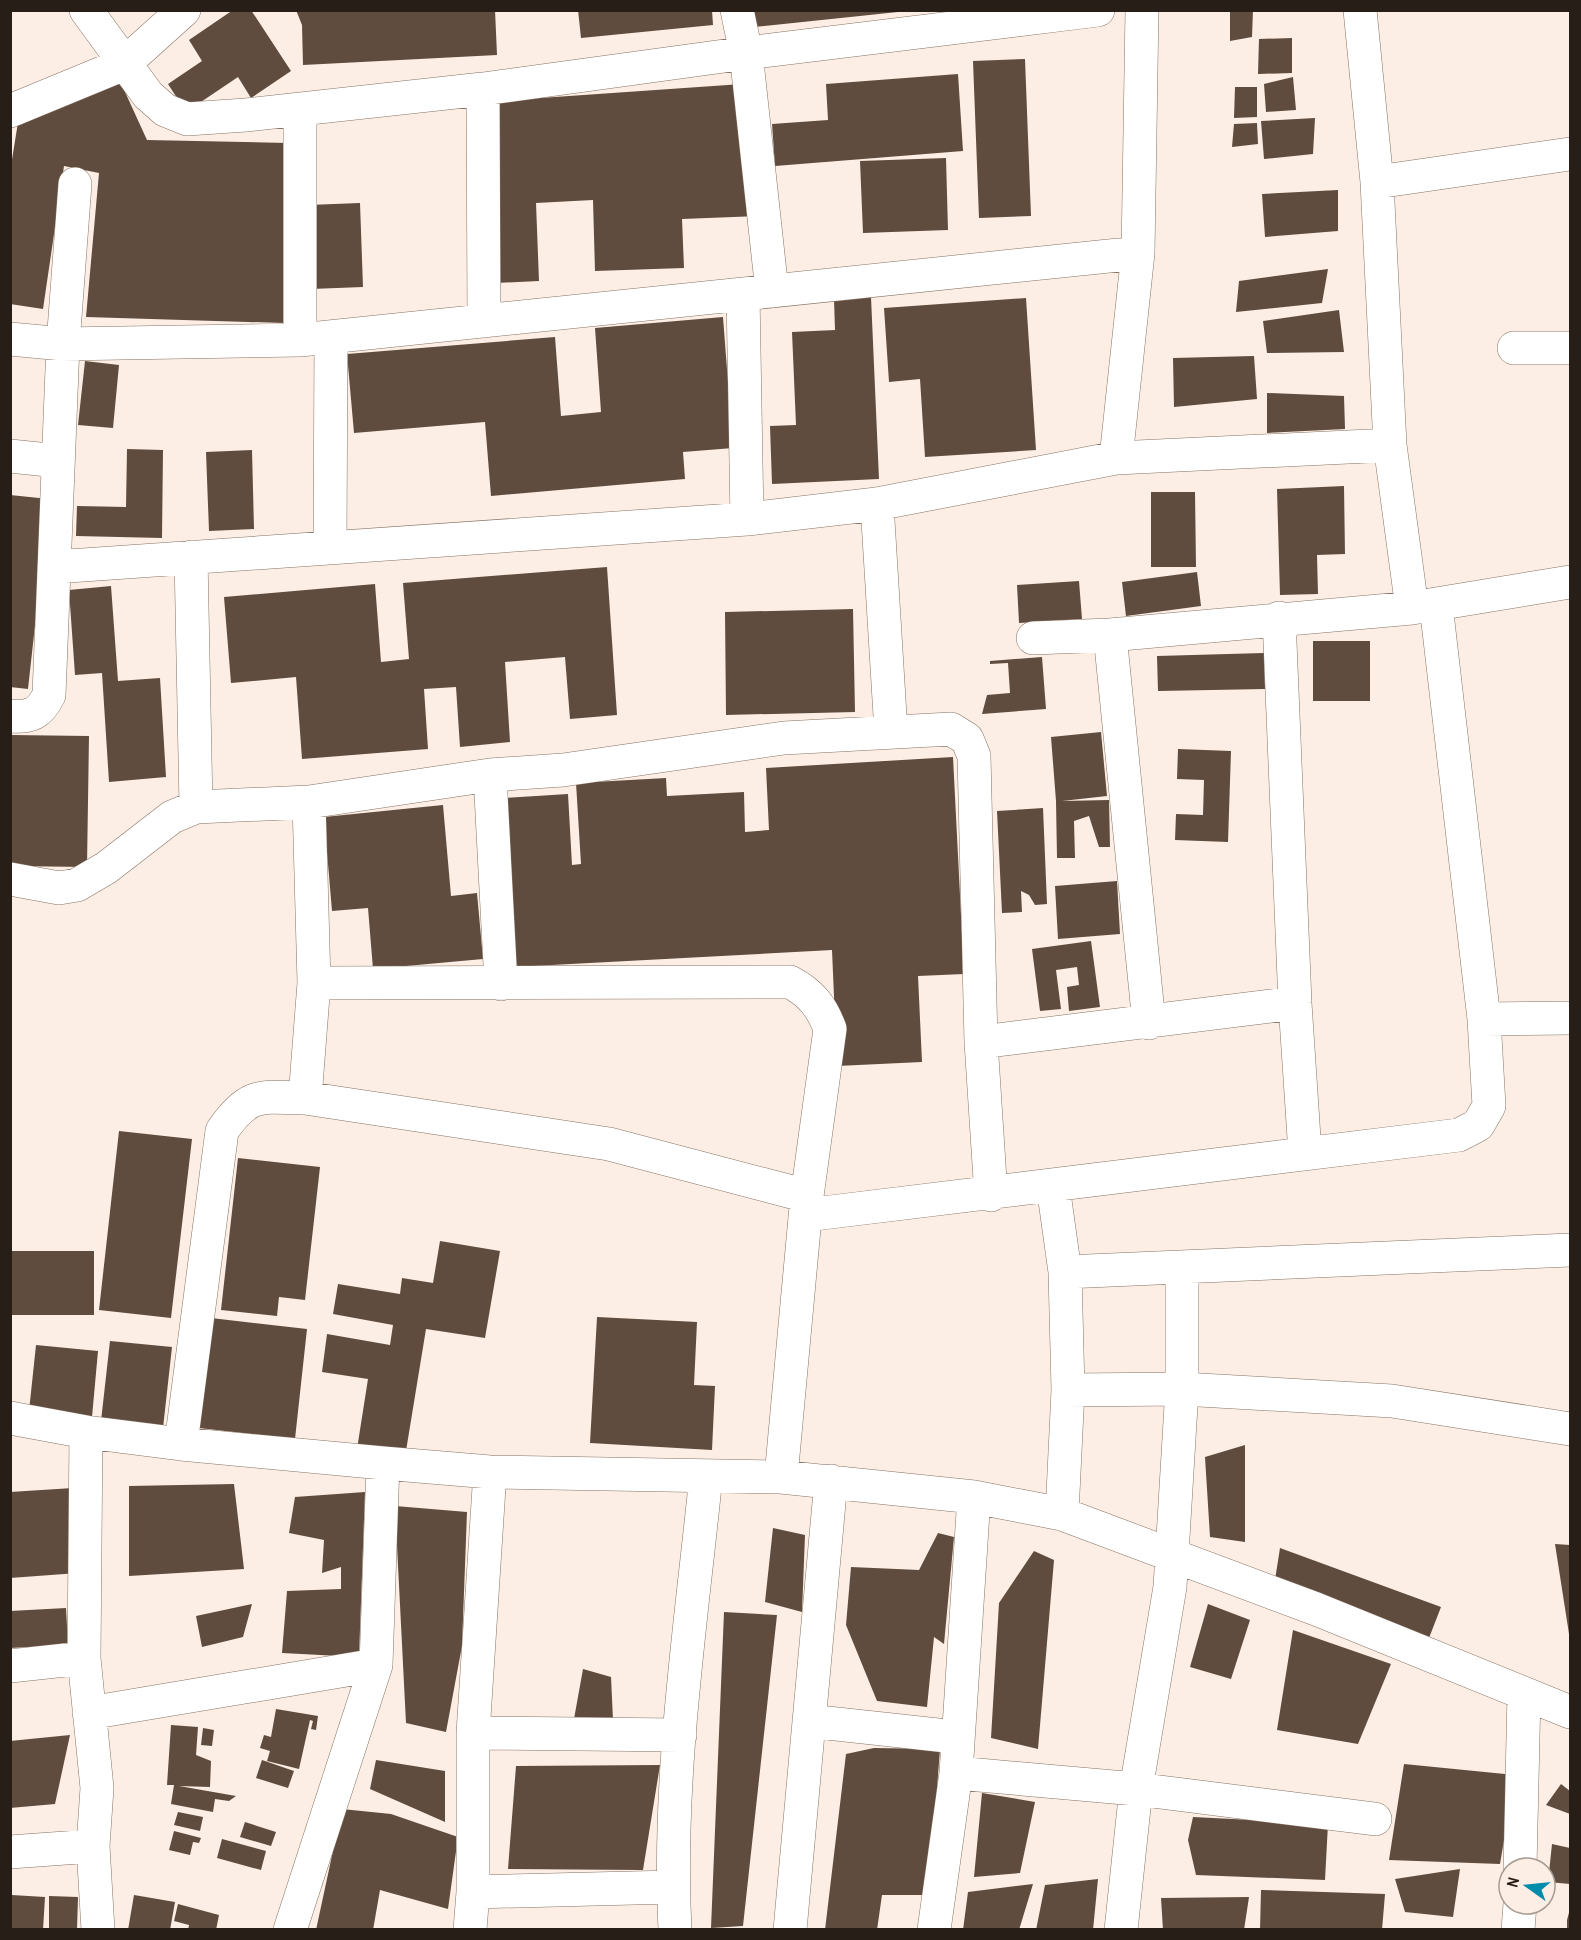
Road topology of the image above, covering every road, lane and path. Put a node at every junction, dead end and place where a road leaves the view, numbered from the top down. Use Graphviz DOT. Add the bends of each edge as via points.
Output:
graph roads {
  1 [pos="86,10"];
  2 [pos="184,10"];
  3 [pos="737,10"];
  4 [pos="1098,10"];
  5 [pos="1142,10"];
  6 [pos="1360,10"];
  7 [pos="746,53"];
  8 [pos="124,64"];
  9 [pos="483,89"];
  10 [pos="300,109"];
  11 [pos="10,111"];
  12 [pos="1570,154"];
  13 [pos="1377,182"];
  14 [pos="75,184"];
  15 [pos="1138,253"];
  16 [pos="757,292"];
  17 [pos="484,321"];
  18 [pos="10,339"];
  19 [pos="316,339"];
  20 [pos="63,344"];
  21 [pos="1514,348"];
  22 [pos="1570,348"];
  23 [pos="1390,445"];
  24 [pos="10,456"];
  25 [pos="1116,458"];
  26 [pos="58,461"];
  27 [pos="877,504"];
  28 [pos="747,519"];
  29 [pos="330,548"];
  30 [pos="191,557"];
  31 [pos="54,567"];
  32 [pos="1570,582"];
  33 [pos="1424,606"];
  34 [pos="1279,618"];
  35 [pos="1110,635"];
  36 [pos="1033,638"];
  37 [pos="10,716"];
  38 [pos="891,732"];
  39 [pos="490,775"];
  40 [pos="309,802"];
  41 [pos="196,807"];
  42 [pos="10,879"];
  43 [pos="314,983"];
  44 [pos="501,984"];
  45 [pos="1295,1003"];
  46 [pos="1570,1018"];
  47 [pos="1484,1019"];
  48 [pos="1149,1023"];
  49 [pos="981,1042"];
  50 [pos="306,1098"];
  51 [pos="1305,1153"];
  52 [pos="1053,1185"];
  53 [pos="991,1195"];
  54 [pos="806,1206"];
  55 [pos="1570,1250"];
  56 [pos="1182,1267"];
  57 [pos="1065,1272"];
  58 [pos="1182,1389"];
  59 [pos="1068,1390"];
  60 [pos="10,1418"];
  61 [pos="1570,1430"];
  62 [pos="86,1432"];
  63 [pos="181,1444"];
  64 [pos="383,1463"];
  65 [pos="490,1472"];
  66 [pos="706,1476"];
  67 [pos="781,1477"];
  68 [pos="831,1480"];
  69 [pos="974,1497"];
  70 [pos="1062,1514"];
  71 [pos="1172,1555"];
  72 [pos="84,1658"];
  73 [pos="376,1665"];
  74 [pos="10,1666"];
  75 [pos="1524,1694"];
  76 [pos="1570,1712"];
  77 [pos="89,1713"];
  78 [pos="809,1721"];
  79 [pos="473,1733"];
  80 [pos="680,1735"];
  81 [pos="956,1737"];
  82 [pos="956,1773"];
  83 [pos="1136,1789"];
  84 [pos="1376,1819"];
  85 [pos="93,1846"];
  86 [pos="10,1852"];
  87 [pos="1520,1856"];
  88 [pos="673,1887"];
  89 [pos="473,1892"];
  90 [pos="98,1929"];
  91 [pos="290,1929"];
  92 [pos="470,1929"];
  93 [pos="675,1929"];
  94 [pos="790,1929"];
  95 [pos="934,1929"];
  96 [pos="1121,1929"];
  1 -- 8 [label="street"];
  2 -- 8 [label="street"];
  3 -- 7 [label="street"];
  4 -- 7 [label="street"];
  5 -- 15 [label="street"];
  6 -- 13 [label="street"];
  7 -- 9 [label="street"];
  7 -- 16 [label="street"];
  8 -- 10 [label="street" via="165,110 187,118"];
  8 -- 11 [label="street"];
  9 -- 10 [label="street"];
  9 -- 17 [label="street"];
  10 -- 19 [label="street"];
  12 -- 13 [label="street"];
  13 -- 23 [label="street"];
  14 -- 20 [label="street"];
  15 -- 16 [label="street"];
  15 -- 25 [label="street"];
  16 -- 17 [label="street"];
  16 -- 28 [label="street"];
  17 -- 19 [label="street"];
  18 -- 20 [label="street"];
  19 -- 20 [label="street"];
  19 -- 29 [label="street"];
  20 -- 26 [label="street"];
  21 -- 22 [label="street"];
  23 -- 25 [label="street"];
  23 -- 33 [label="street"];
  24 -- 26 [label="street"];
  25 -- 27 [label="street"];
  26 -- 31 [label="street"];
  27 -- 28 [label="street"];
  27 -- 38 [label="street"];
  28 -- 29 [label="street"];
  29 -- 30 [label="street"];
  30 -- 31 [label="street"];
  30 -- 41 [label="street"];
  31 -- 37 [label="street" via="49,695 42,709 32,716"];
  32 -- 33 [label="street"];
  33 -- 34 [label="street"];
  33 -- 47 [label="street"];
  34 -- 35 [label="street"];
  34 -- 45 [label="street"];
  35 -- 36 [label="street"];
  35 -- 48 [label="street"];
  38 -- 39 [label="street" via="783,738 563,770"];
  38 -- 49 [label="street" via="951,729 967,739 974,756"];
  39 -- 40 [label="street"];
  39 -- 44 [label="street"];
  40 -- 41 [label="street"];
  40 -- 43 [label="street"];
  41 -- 42 [label="street" via="172,817 106,868 77,885 59,888"];
  43 -- 44 [label="street"];
  43 -- 50 [label="street"];
  44 -- 54 [label="street" via="790,982 807,991 823,1010 830,1029"];
  45 -- 48 [label="street"];
  45 -- 51 [label="street"];
  46 -- 47 [label="street"];
  47 -- 51 [label="street" via="1489,1106 1478,1125 1459,1135"];
  48 -- 49 [label="street"];
  49 -- 53 [label="street"];
  50 -- 54 [label="street" via="609,1144"];
  50 -- 63 [label="street" via="258,1097 236,1110 222,1131"];
  51 -- 52 [label="street"];
  52 -- 53 [label="street"];
  52 -- 57 [label="street"];
  53 -- 54 [label="street"];
  54 -- 67 [label="street"];
  55 -- 56 [label="street"];
  56 -- 57 [label="street"];
  56 -- 58 [label="street"];
  57 -- 59 [label="street"];
  58 -- 59 [label="street"];
  58 -- 61 [label="street" via="1392,1401"];
  58 -- 71 [label="street"];
  59 -- 70 [label="street"];
  60 -- 62 [label="street"];
  62 -- 63 [label="street"];
  62 -- 72 [label="street"];
  63 -- 64 [label="street"];
  64 -- 65 [label="street"];
  64 -- 73 [label="street"];
  65 -- 66 [label="street"];
  65 -- 79 [label="street"];
  66 -- 67 [label="street"];
  66 -- 80 [label="street"];
  67 -- 68 [label="street"];
  68 -- 69 [label="street"];
  68 -- 78 [label="street"];
  69 -- 70 [label="street"];
  69 -- 81 [label="street"];
  70 -- 71 [label="street"];
  71 -- 75 [label="street"];
  71 -- 83 [label="street"];
  72 -- 74 [label="street"];
  72 -- 77 [label="street"];
  73 -- 77 [label="street"];
  73 -- 91 [label="street"];
  75 -- 76 [label="street"];
  75 -- 87 [label="street"];
  77 -- 85 [label="street" via="98,1788"];
  78 -- 81 [label="street"];
  78 -- 94 [label="street"];
  79 -- 80 [label="street"];
  79 -- 89 [label="street"];
  80 -- 88 [label="street"];
  81 -- 82 [label="street"];
  82 -- 83 [label="street"];
  82 -- 95 [label="street"];
  83 -- 84 [label="street"];
  83 -- 96 [label="street"];
  85 -- 86 [label="street"];
  85 -- 90 [label="street"];
  88 -- 89 [label="street"];
  88 -- 93 [label="street"];
  89 -- 92 [label="street"];
}
